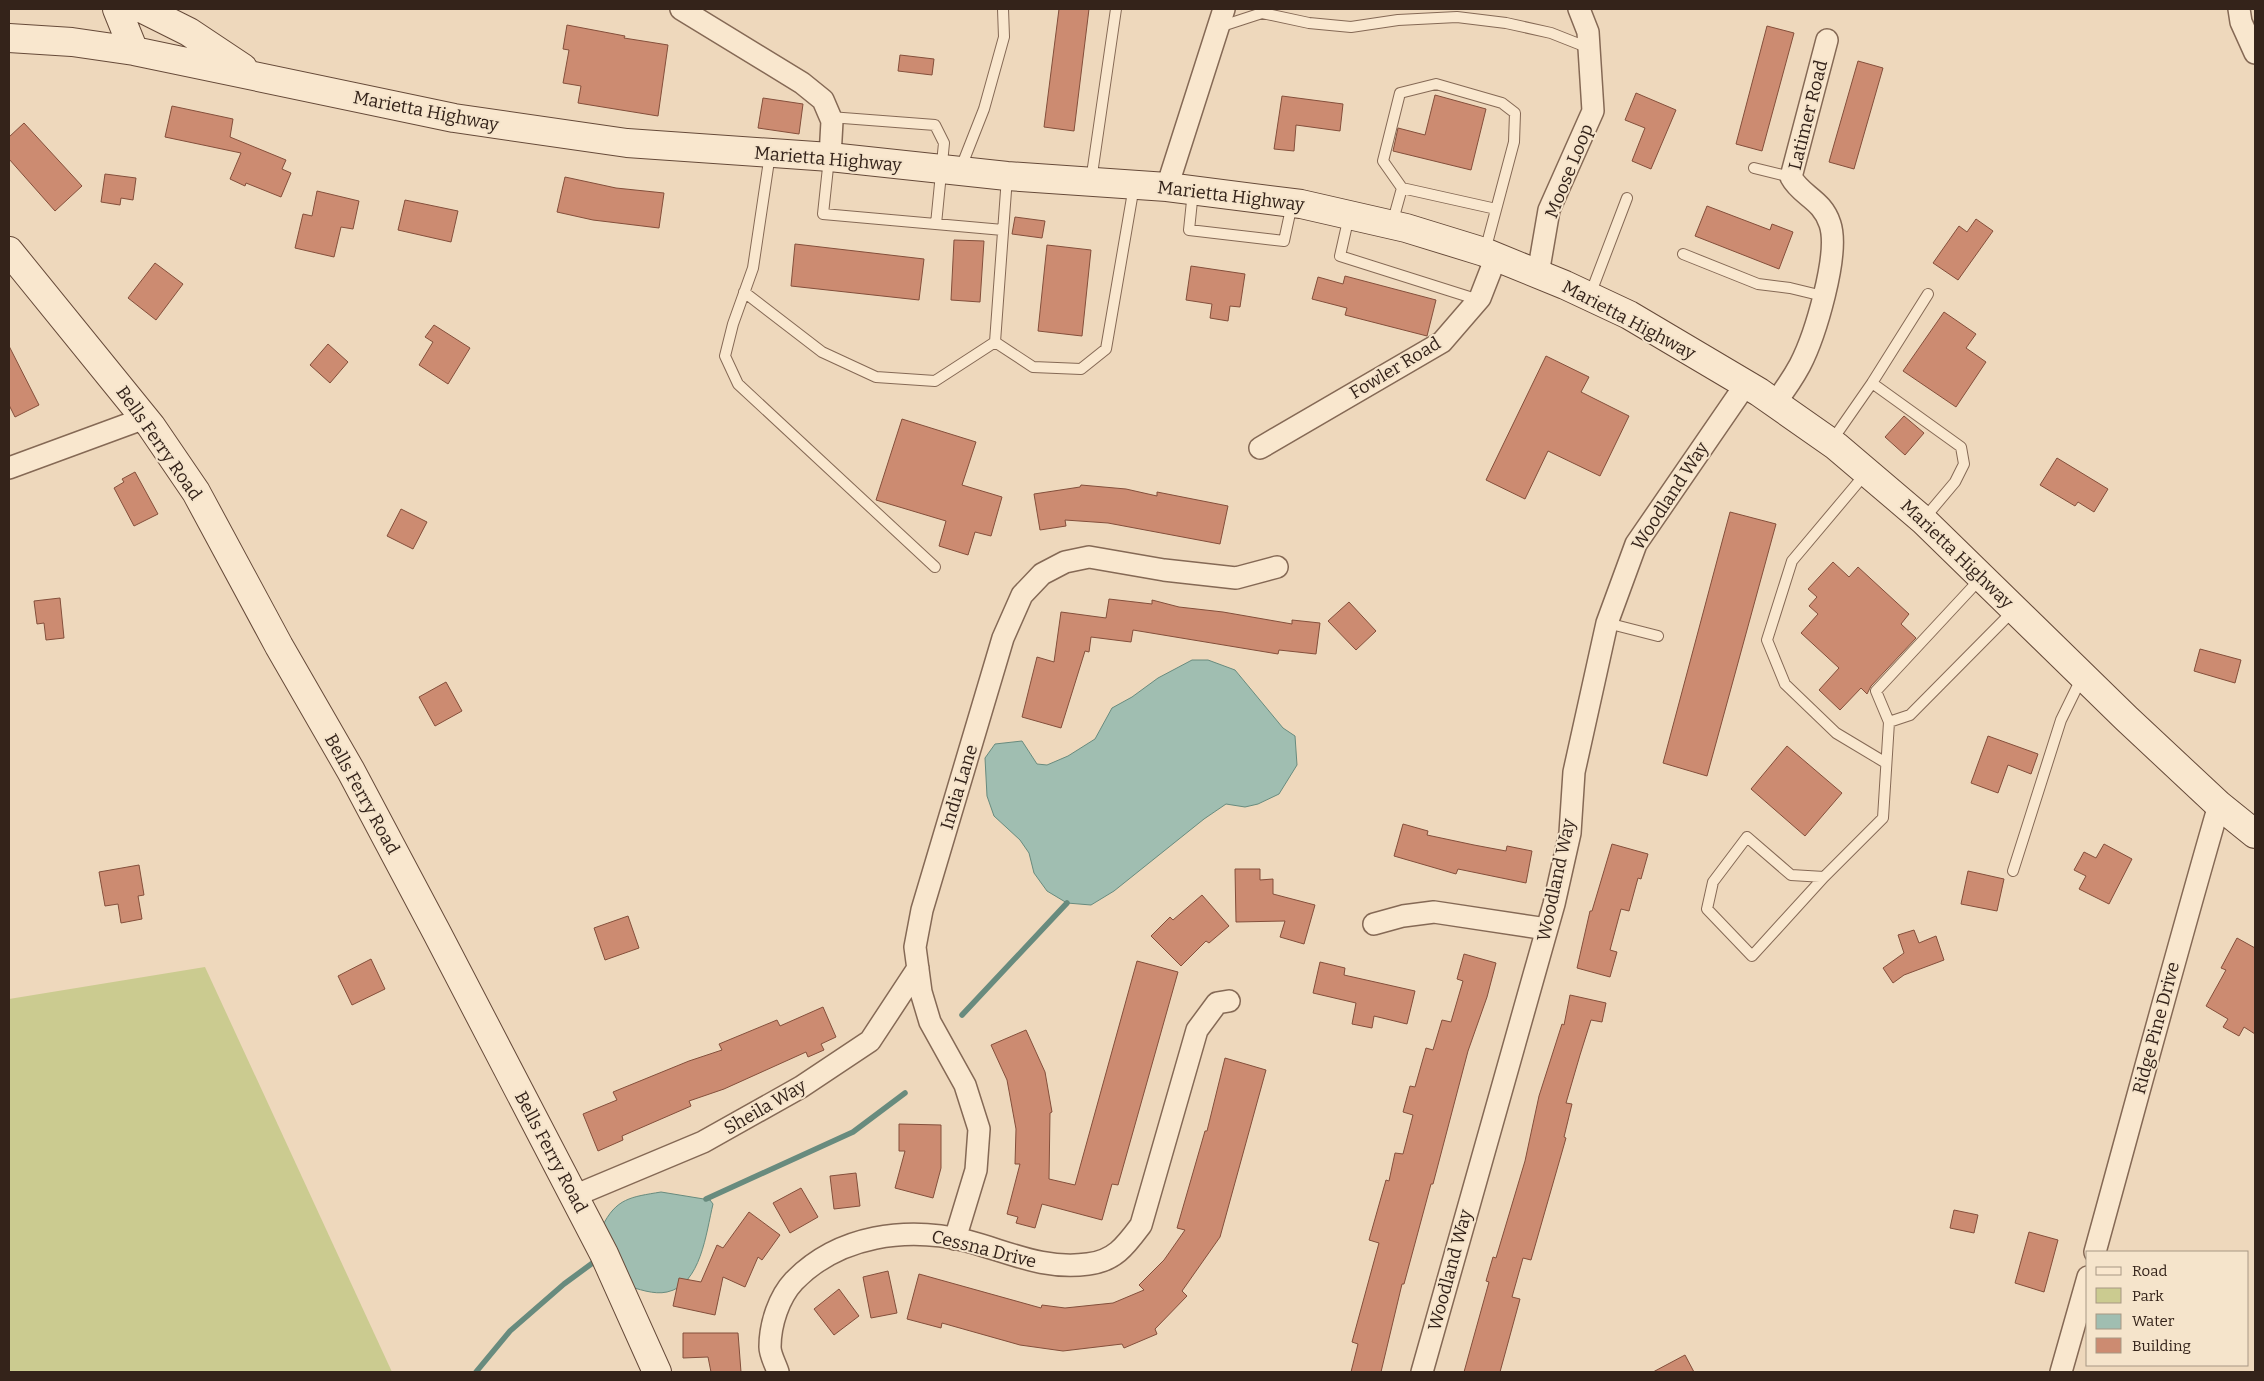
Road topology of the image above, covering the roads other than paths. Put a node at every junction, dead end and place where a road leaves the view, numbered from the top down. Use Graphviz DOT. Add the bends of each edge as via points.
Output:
graph roads {
  1 [pos="117,9"];
  2 [pos="143,9"];
  3 [pos="681,9"];
  4 [pos="1002,9"];
  5 [pos="1116,9"];
  6 [pos="1579,9"];
  7 [pos="2239,9"];
  8 [pos="1221,18"];
  9 [pos="9,38"];
  10 [pos="1827,40"];
  11 [pos="1589,48"];
  12 [pos="134,51"];
  13 [pos="2255,53"];
  14 [pos="256,77"];
  15 [pos="830,117"];
  16 [pos="770,153"];
  17 [pos="830,156"];
  18 [pos="1754,168"];
  19 [pos="951,170"];
  20 [pos="1007,176"];
  21 [pos="1791,177"];
  22 [pos="1090,182"];
  23 [pos="1134,185"];
  24 [pos="1167,187"];
  25 [pos="1402,188"];
  26 [pos="1194,190"];
  27 [pos="1627,198"];
  28 [pos="1292,203"];
  29 [pos="1496,209"];
  30 [pos="1349,216"];
  31 [pos="936,224"];
  32 [pos="1392,225"];
  33 [pos="1003,230"];
  34 [pos="9,251"];
  35 [pos="1490,254"];
  36 [pos="1683,254"];
  37 [pos="1538,274"];
  38 [pos="744,292"];
  39 [pos="1928,294"];
  40 [pos="1590,296"];
  41 [pos="1823,296"];
  42 [pos="1479,300"];
  43 [pos="995,342"];
  44 [pos="1746,384"];
  45 [pos="1872,384"];
  46 [pos="1775,403"];
  47 [pos="144,418"];
  48 [pos="1830,442"];
  49 [pos="1260,448"];
  50 [pos="9,468"];
  51 [pos="1867,472"];
  52 [pos="1923,520"];
  53 [pos="935,567"];
  54 [pos="1277,568"];
  55 [pos="1982,577"];
  56 [pos="2014,609"];
  57 [pos="1607,623"];
  58 [pos="1658,636"];
  59 [pos="2082,676"];
  60 [pos="1889,722"];
  61 [pos="1886,764"];
  62 [pos="2219,804"];
  63 [pos="2255,834"];
  64 [pos="2013,871"];
  65 [pos="1824,877"];
  66 [pos="1374,924"];
  67 [pos="1547,929"];
  68 [pos="918,968"];
  69 [pos="1229,1001"];
  70 [pos="574,1196"];
  71 [pos="955,1239"];
  72 [pos="2095,1251"];
  73 [pos="2086,1284"];
  74 [pos="657,1372"];
  75 [pos="778,1372"];
  76 [pos="1422,1372"];
  77 [pos="2061,1372"];
  1 -- 12 [label="main road"];
  2 -- 14 [label="main road" via="189,32"];
  3 -- 15 [label="street" via="802,83 823,100"];
  4 -- 19 [label="lane" via="1004,37 984,109"];
  5 -- 22 [label="lane"];
  6 -- 11 [label="street, Moose Loop" via="1588,32"];
  7 -- 13 [label="street"];
  8 -- 11 [label="lane" via="1262,13 1309,23 1351,27 1398,20 1457,17 1551,33"];
  8 -- 24 [label="street"];
  9 -- 12 [label="main road, Marietta Highway" via="72,42"];
  10 -- 21 [label="street, Latimer Road"];
  11 -- 37 [label="street, Moose Loop" via="1593,111 1549,210"];
  12 -- 14 [label="main road, Marietta Highway"];
  14 -- 16 [label="main road, Marietta Highway" via="537,132 627,143"];
  15 -- 17 [label="street"];
  15 -- 19 [label="lane" via="934,125 944,143"];
  16 -- 17 [label="main road, Marietta Highway"];
  16 -- 38 [label="lane" via="753,268"];
  17 -- 19 [label="main road, Marietta Highway"];
  17 -- 31 [label="lane" via="823,214"];
  18 -- 21 [label="lane"];
  19 -- 20 [label="main road, Marietta Highway"];
  19 -- 31 [label="lane"];
  20 -- 22 [label="main road, Marietta Highway"];
  20 -- 33 [label="lane"];
  21 -- 41 [label="street, Latimer Road" via="1819,202 1830,224 1833,260"];
  22 -- 23 [label="main road, Marietta Highway"];
  23 -- 24 [label="main road, Marietta Highway"];
  23 -- 43 [label="lane" via="1106,349 1081,369 1032,367"];
  24 -- 26 [label="main road, Marietta Highway"];
  25 -- 29 [label="lane"];
  25 -- 29 [label="lane" via="1383,161 1397,101 1400,93 1436,84 1502,103 1515,113 1514,142"];
  25 -- 32 [label="lane"];
  26 -- 28 [label="main road, Marietta Highway"];
  26 -- 28 [label="lane" via="1189,230 1284,241"];
  27 -- 40 [label="lane"];
  28 -- 30 [label="main road, Marietta Highway"];
  29 -- 35 [label="lane"];
  30 -- 32 [label="main road, Marietta Highway"];
  30 -- 42 [label="lane" via="1340,256"];
  31 -- 33 [label="lane"];
  32 -- 35 [label="main road, Marietta Highway"];
  33 -- 43 [label="lane"];
  34 -- 47 [label="main road, Bells Ferry Road"];
  35 -- 37 [label="main road, Marietta Highway"];
  35 -- 42 [label="street, Fowler Road"];
  36 -- 41 [label="lane" via="1758,284"];
  37 -- 40 [label="main road, Marietta Highway"];
  38 -- 43 [label="lane" via="822,352 876,377 936,381"];
  38 -- 53 [label="lane" via="725,356 738,384"];
  39 -- 45 [label="lane"];
  40 -- 44 [label="main road, Marietta Highway"];
  41 -- 46 [label="street, Latimer Road" via="1813,337"];
  42 -- 49 [label="street, Fowler Road" via="1442,342"];
  44 -- 46 [label="main road, Marietta Highway"];
  44 -- 57 [label="street, Woodland Way" via="1636,544"];
  45 -- 48 [label="lane"];
  45 -- 52 [label="lane" via="1961,447 1964,464 1955,482"];
  46 -- 48 [label="main road, Marietta Highway"];
  47 -- 50 [label="street"];
  47 -- 70 [label="main road, Bells Ferry Road" via="196,492 351,771"];
  48 -- 51 [label="main road, Marietta Highway"];
  51 -- 52 [label="main road, Marietta Highway"];
  51 -- 61 [label="lane" via="1792,561 1768,640 1785,684 1836,733"];
  52 -- 55 [label="main road, Marietta Highway"];
  54 -- 68 [label="street, India Lane" via="1236,578 1164,570 1089,556 1065,562 1042,574 1022,595 1003,638 922,910 915,947"];
  55 -- 56 [label="main road, Marietta Highway"];
  55 -- 60 [label="lane" via="1876,691"];
  56 -- 59 [label="main road, Marietta Highway"];
  56 -- 60 [label="lane" via="1910,715"];
  57 -- 58 [label="lane"];
  57 -- 67 [label="street, Woodland Way" via="1574,772 1570,833"];
  59 -- 62 [label="main road, Marietta Highway"];
  59 -- 64 [label="lane" via="2061,720"];
  60 -- 61 [label="lane"];
  61 -- 65 [label="lane" via="1883,818"];
  62 -- 63 [label="main road, Marietta Highway"];
  62 -- 72 [label="street, Ridge Pine Drive"];
  65 -- 65 [label="lane" via="1791,875 1747,837 1713,882 1707,909 1752,956"];
  66 -- 67 [label="street" via="1434,912"];
  67 -- 76 [label="street, Woodland Way"];
  68 -- 70 [label="street, Sheila Way" via="870,1042 801,1087 704,1142"];
  68 -- 71 [label="street, India Lane" via="930,1022 965,1085 979,1129 976,1170"];
  69 -- 71 [label="street, Cessna Drive" via="1217,1003 1196,1030 1140,1225 1121,1252 1091,1264 1070,1266 1033,1263"];
  70 -- 74 [label="main road, Bells Ferry Road"];
  71 -- 75 [label="street, Cessna Drive" via="929,1234 868,1238 836,1250 808,1267 785,1291 776,1314 770,1348"];
  73 -- 77 [label="street"];
}
